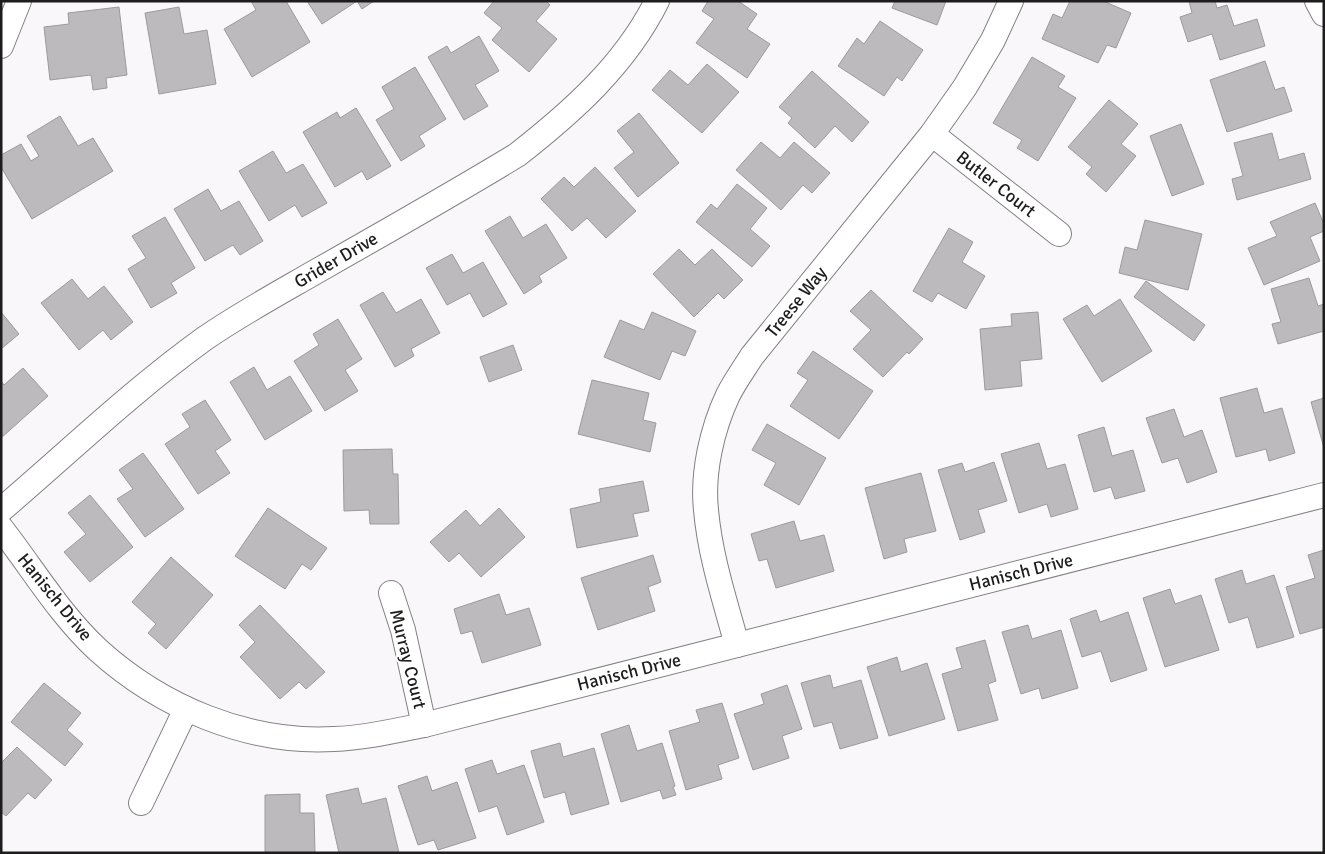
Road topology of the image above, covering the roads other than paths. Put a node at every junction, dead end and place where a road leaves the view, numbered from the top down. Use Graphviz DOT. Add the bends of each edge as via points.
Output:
graph roads {
  1 [pos="19,1"];
  2 [pos="657,1"];
  3 [pos="1011,1"];
  4 [pos="1318,1"];
  5 [pos="1324,14"];
  6 [pos="1,46"];
  7 [pos="932,134"];
  8 [pos="1060,234"];
  9 [pos="1324,495"];
  10 [pos="1,510"];
  11 [pos="1,528"];
  12 [pos="392,593"];
  13 [pos="737,645"];
  14 [pos="186,709"];
  15 [pos="424,725"];
  16 [pos="141,803"];
  1 -- 6 [label="street"];
  2 -- 10 [label="street, Grider Drive" via="623,54 591,91 532,143 470,183 206,338 109,414"];
  3 -- 7 [label="street, Treese Way" via="993,40"];
  4 -- 5 [label="street"];
  7 -- 8 [label="street, Butler Court"];
  7 -- 13 [label="street, Treese Way" via="752,356 728,395 715,431 706,472 705,509"];
  9 -- 13 [label="street, Hanisch Drive"];
  11 -- 14 [label="street, Hanisch Drive" via="60,608 98,650 139,682"];
  12 -- 15 [label="street, Murray Court"];
  13 -- 15 [label="street, Hanisch Drive"];
  14 -- 15 [label="street, Hanisch Drive" via="238,728 283,738 333,739"];
  14 -- 16 [label="street"];
}
